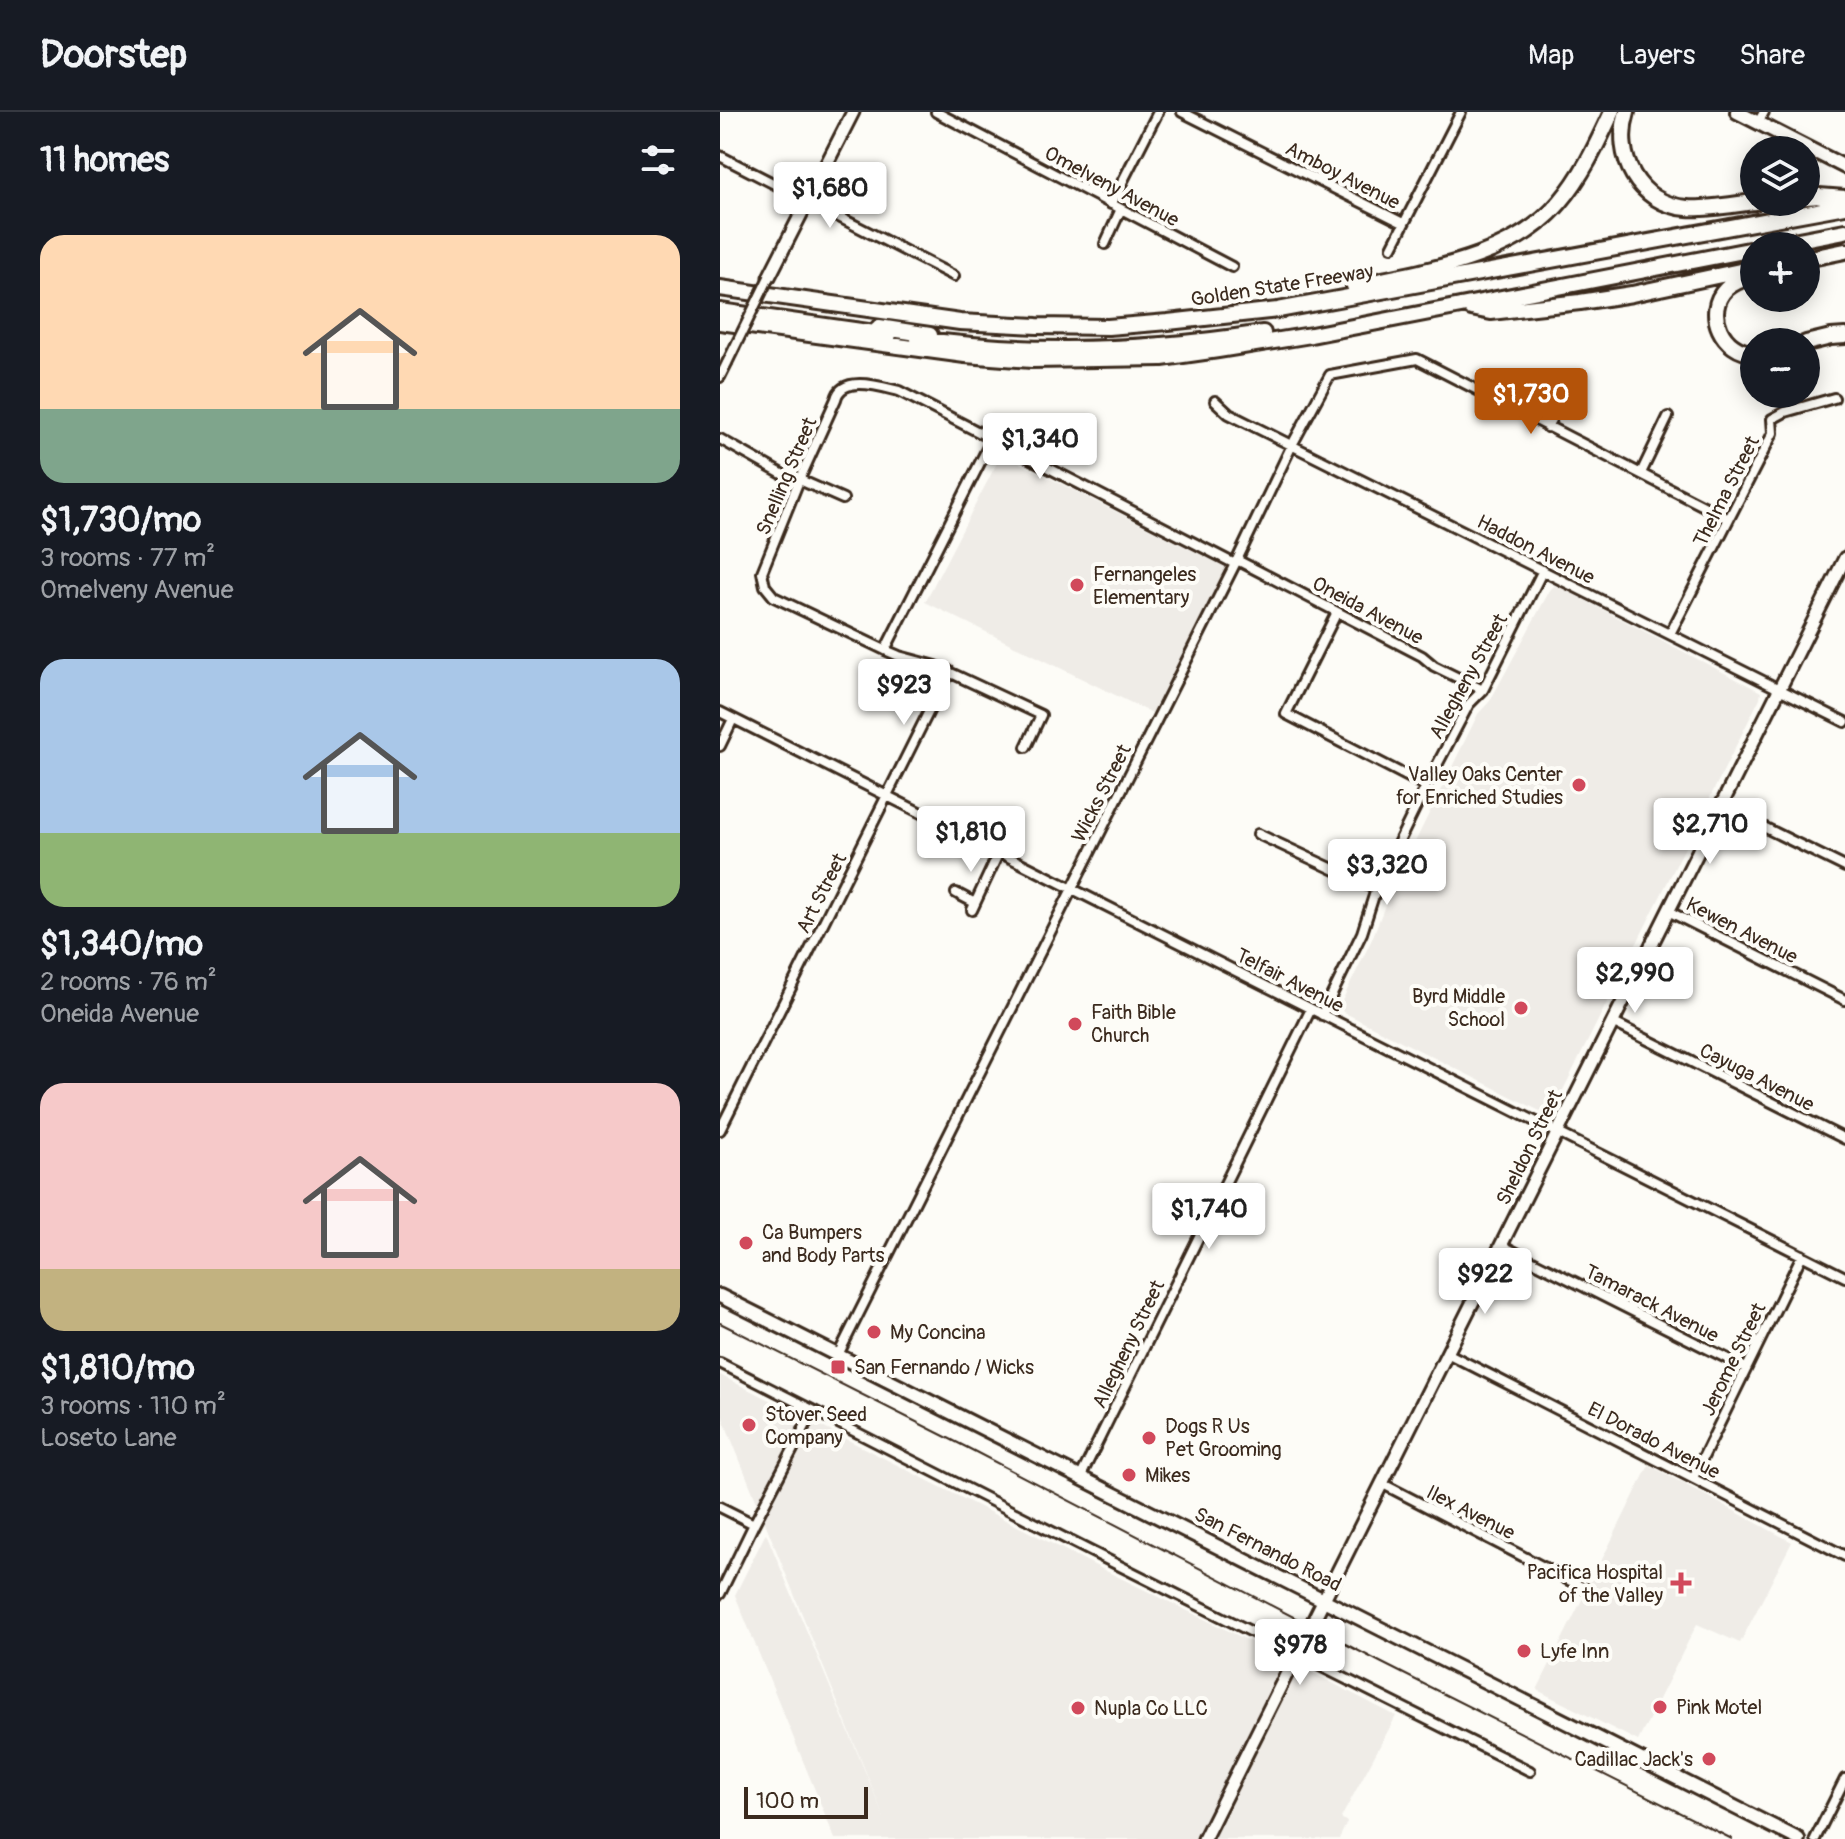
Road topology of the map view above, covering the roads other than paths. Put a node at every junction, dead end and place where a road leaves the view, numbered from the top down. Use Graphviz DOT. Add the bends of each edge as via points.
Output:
graph roads {
  1 [pos="853,112"];
  2 [pos="936,112"];
  3 [pos="1158,112"];
  4 [pos="1182,112"];
  5 [pos="1446,112"];
  6 [pos="1612,112"];
  7 [pos="1627,112"];
  8 [pos="1737,112"];
  9 [pos="1459,115"];
  10 [pos="1761,117"];
  11 [pos="720,156"];
  12 [pos="1845,167"];
  13 [pos="1820,196"];
  14 [pos="1845,198"];
  15 [pos="807,200"];
  16 [pos="1740,203"];
  17 [pos="1111,204"];
  18 [pos="1845,206"];
  19 [pos="1121,209"];
  20 [pos="1403,223"];
  21 [pos="1845,231"];
  22 [pos="1820,236"];
  23 [pos="1105,244"];
  24 [pos="1392,247"];
  25 [pos="1845,251"];
  26 [pos="1740,252"];
  27 [pos="1820,256"];
  28 [pos="1232,267"];
  29 [pos="1740,271"];
  30 [pos="954,276"];
  31 [pos="769,277"];
  32 [pos="1740,280"];
  33 [pos="720,288"];
  34 [pos="1313,303"];
  35 [pos="720,305"];
  36 [pos="1459,306"];
  37 [pos="1278,310"];
  38 [pos="720,311"];
  39 [pos="720,322"];
  40 [pos="1311,335"];
  41 [pos="1845,336"];
  42 [pos="1820,340"];
  43 [pos="1740,350"];
  44 [pos="720,377"];
  45 [pos="1572,380"];
  46 [pos="838,392"];
  47 [pos="1834,398"];
  48 [pos="1215,401"];
  49 [pos="1668,417"];
  50 [pos="1547,427"];
  51 [pos="720,439"];
  52 [pos="992,439"];
  53 [pos="1292,445"];
  54 [pos="1641,473"];
  55 [pos="799,482"];
  56 [pos="843,499"];
  57 [pos="1729,519"];
  58 [pos="1845,558"];
  59 [pos="1236,562"];
  60 [pos="1543,570"];
  61 [pos="1337,612"];
  62 [pos="1670,634"];
  63 [pos="885,650"];
  64 [pos="949,671"];
  65 [pos="1779,689"];
  66 [pos="1483,690"];
  67 [pos="720,712"];
  68 [pos="733,719"];
  69 [pos="1845,722"];
  70 [pos="720,746"];
  71 [pos="1026,747"];
  72 [pos="1426,786"];
  73 [pos="888,796"];
  74 [pos="1721,806"];
  75 [pos="1258,834"];
  76 [pos="999,852"];
  77 [pos="1845,867"];
  78 [pos="1071,888"];
  79 [pos="1376,889"];
  80 [pos="956,893"];
  81 [pos="1668,911"];
  82 [pos="1845,1000"];
  83 [pos="1311,1009"];
  84 [pos="1322,1015"];
  85 [pos="1612,1022"];
  86 [pos="720,1130"];
  87 [pos="1557,1133"];
  88 [pos="1845,1139"];
  89 [pos="1501,1245"];
  90 [pos="1802,1255"];
  91 [pos="1845,1277"];
  92 [pos="720,1296"];
  93 [pos="1447,1353"];
  94 [pos="838,1355"];
  95 [pos="720,1363"];
  96 [pos="1746,1368"];
  97 [pos="813,1411"];
  98 [pos="1080,1478"];
  99 [pos="1693,1478"];
  100 [pos="1381,1483"];
  101 [pos="720,1507"];
  102 [pos="754,1524"];
  103 [pos="1845,1556"];
  104 [pos="1588,1590"];
  105 [pos="720,1594"];
  106 [pos="1324,1600"];
  107 [pos="1297,1654"];
  108 [pos="1530,1771"];
  109 [pos="1845,1779"];
  110 [pos="1204,1839"];
  111 [pos="1798,1839"];
  112 [pos="1815,1839"];
  1 -- 15 [label="main road"];
  2 -- 17 [label="street, Omelveny Avenue"];
  3 -- 17 [label="street"];
  4 -- 20 [label="street, Amboy Avenue"];
  5 -- 9 [label="street"];
  6 -- 34 [label="highway" via="1582,173 1559,204 1516,239 1474,258 1335,291"];
  7 -- 16 [label="highway" via="1624,156 1652,196 1687,208"];
  8 -- 10 [label="main road"];
  9 -- 20 [label="street"];
  10 -- 12 [label="main road"];
  11 -- 15 [label="street"];
  13 -- 14 [label="highway"];
  15 -- 30 [label="street"];
  15 -- 31 [label="main road"];
  17 -- 19 [label="street, Omelveny Avenue"];
  18 -- 34 [label="highway, Golden State Freeway"];
  19 -- 23 [label="street"];
  19 -- 28 [label="street, Omelveny Avenue"];
  20 -- 24 [label="street"];
  21 -- 22 [label="highway"];
  25 -- 27 [label="highway"];
  26 -- 36 [label="highway"];
  29 -- 36 [label="highway" via="1580,302 1491,312"];
  31 -- 44 [label="street, bridge"];
  32 -- 43 [label="highway" via="1716,304 1717,326 1728,345"];
  33 -- 37 [label="highway, Golden State Freeway" via="960,322 1037,326 1108,327"];
  34 -- 37 [label="highway, Golden State Freeway"];
  35 -- 37 [label="highway" via="926,335 1037,344 1148,341 1256,328"];
  36 -- 40 [label="highway"];
  38 -- 40 [label="highway" via="932,341 1056,350 1179,345 1286,330"];
  39 -- 40 [label="highway" via="1032,360 1162,358"];
  41 -- 42 [label="highway"];
  45 -- 50 [label="street"];
  46 -- 52 [label="street, Oneida Avenue" via="857,384 899,391"];
  46 -- 55 [label="street, Snelling Street"];
  47 -- 57 [label="street, Thelma Street" via="1772,419 1773,433"];
  48 -- 53 [label="street, Haddon Avenue" via="1229,414"];
  49 -- 54 [label="street"];
  50 -- 53 [label="street, Wicks Street" via="1417,359 1330,375"];
  50 -- 54 [label="street"];
  51 -- 55 [label="street"];
  52 -- 59 [label="street, Oneida Avenue"];
  52 -- 63 [label="street"];
  53 -- 59 [label="street, Wicks Street"];
  53 -- 60 [label="street, Haddon Avenue"];
  54 -- 57 [label="street"];
  55 -- 56 [label="street"];
  55 -- 63 [label="street, Snelling Street" via="762,572 765,586 774,597"];
  57 -- 62 [label="street, Thelma Street"];
  58 -- 65 [label="main road, Sheldon Street"];
  59 -- 61 [label="street, Oneida Avenue"];
  59 -- 78 [label="street, Wicks Street"];
  60 -- 62 [label="street, Haddon Avenue"];
  60 -- 66 [label="street, Allegheny Street"];
  61 -- 66 [label="street, Oneida Avenue"];
  61 -- 72 [label="street" via="1286,714"];
  62 -- 65 [label="street, Haddon Avenue"];
  63 -- 64 [label="street"];
  64 -- 71 [label="street" via="1041,715"];
  64 -- 73 [label="street, Art Street"];
  65 -- 69 [label="street, Haddon Avenue"];
  65 -- 74 [label="main road, Sheldon Street"];
  66 -- 72 [label="street, Allegheny Street" via="1469,704"];
  67 -- 68 [label="street, Telfair Avenue"];
  68 -- 70 [label="street"];
  68 -- 73 [label="street, Telfair Avenue"];
  72 -- 79 [label="street, Allegheny Street"];
  73 -- 76 [label="street, Telfair Avenue"];
  73 -- 86 [label="street, Art Street"];
  74 -- 77 [label="street"];
  74 -- 81 [label="main road, Sheldon Street"];
  75 -- 79 [label="street"];
  76 -- 78 [label="street, Telfair Avenue"];
  76 -- 80 [label="street" via="974,906"];
  78 -- 83 [label="street, Telfair Avenue"];
  78 -- 94 [label="street, Wicks Street"];
  79 -- 84 [label="street, Allegheny Street" via="1362,933"];
  81 -- 82 [label="street, Kewen Avenue"];
  81 -- 85 [label="main road, Sheldon Street"];
  83 -- 84 [label="street, Telfair Avenue"];
  83 -- 98 [label="street, Allegheny Street"];
  84 -- 87 [label="street, Telfair Avenue"];
  85 -- 87 [label="main road, Sheldon Street"];
  85 -- 88 [label="street, Cayuga Avenue"];
  87 -- 89 [label="main road, Sheldon Street"];
  87 -- 90 [label="street, Telfair Avenue"];
  89 -- 93 [label="main road, Sheldon Street"];
  89 -- 96 [label="street, Tamarack Avenue"];
  90 -- 91 [label="street, Telfair Avenue"];
  90 -- 96 [label="street, Jerome Street"];
  92 -- 94 [label="main road, San Fernando Road"];
  93 -- 99 [label="street, El Dorado Avenue"];
  93 -- 100 [label="main road, Sheldon Street"];
  94 -- 98 [label="main road, San Fernando Road"];
  95 -- 97 [label="street"];
  96 -- 99 [label="street, Jerome Street"];
  97 -- 102 [label="street"];
  97 -- 107 [label="street"];
  98 -- 106 [label="main road, San Fernando Road"];
  99 -- 103 [label="street, El Dorado Avenue"];
  100 -- 104 [label="street, Ilex Avenue"];
  100 -- 106 [label="main road, Sheldon Street"];
  101 -- 102 [label="street"];
  102 -- 105 [label="street"];
  106 -- 107 [label="main road, Sheldon Street"];
  106 -- 111 [label="main road, San Fernando Road"];
  107 -- 108 [label="street"];
  107 -- 110 [label="main road, Sheldon Street"];
  109 -- 112 [label="street"];
}
